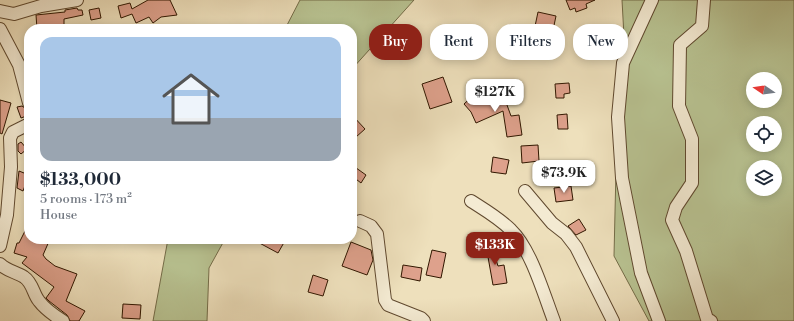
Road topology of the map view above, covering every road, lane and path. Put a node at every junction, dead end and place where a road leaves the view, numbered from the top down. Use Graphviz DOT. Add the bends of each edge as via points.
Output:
graph roads {
  1 [pos="76,0"];
  2 [pos="652,0"];
  3 [pos="704,0"];
  4 [pos="0,10"];
  5 [pos="0,29"];
  6 [pos="24,84"];
  7 [pos="24,126"];
  8 [pos="525,191"];
  9 [pos="471,201"];
  10 [pos="360,222"];
  11 [pos="0,246"];
  12 [pos="0,264"];
  13 [pos="63,321"];
  14 [pos="424,321"];
  15 [pos="554,321"];
  16 [pos="613,321"];
  17 [pos="659,321"];
  18 [pos="710,321"];
  1 -- 4 [label="street" via="14,14"];
  2 -- 17 [label="street" via="623,63 618,117 622,178 641,273"];
  3 -- 18 [label="street" via="702,26 680,45 679,106 692,139 692,183 676,207 672,220 686,251 707,319"];
  5 -- 6 [label="street" via="19,65"];
  7 -- 11 [label="street" via="13,132 10,138 11,167 7,215"];
  8 -- 16 [label="street" via="576,247"];
  9 -- 15 [label="street" via="498,218 512,231 529,257"];
  10 -- 14 [label="street" via="371,226 377,234 385,300 388,305"];
  12 -- 13 [label="street" via="24,277 39,301"];
}
